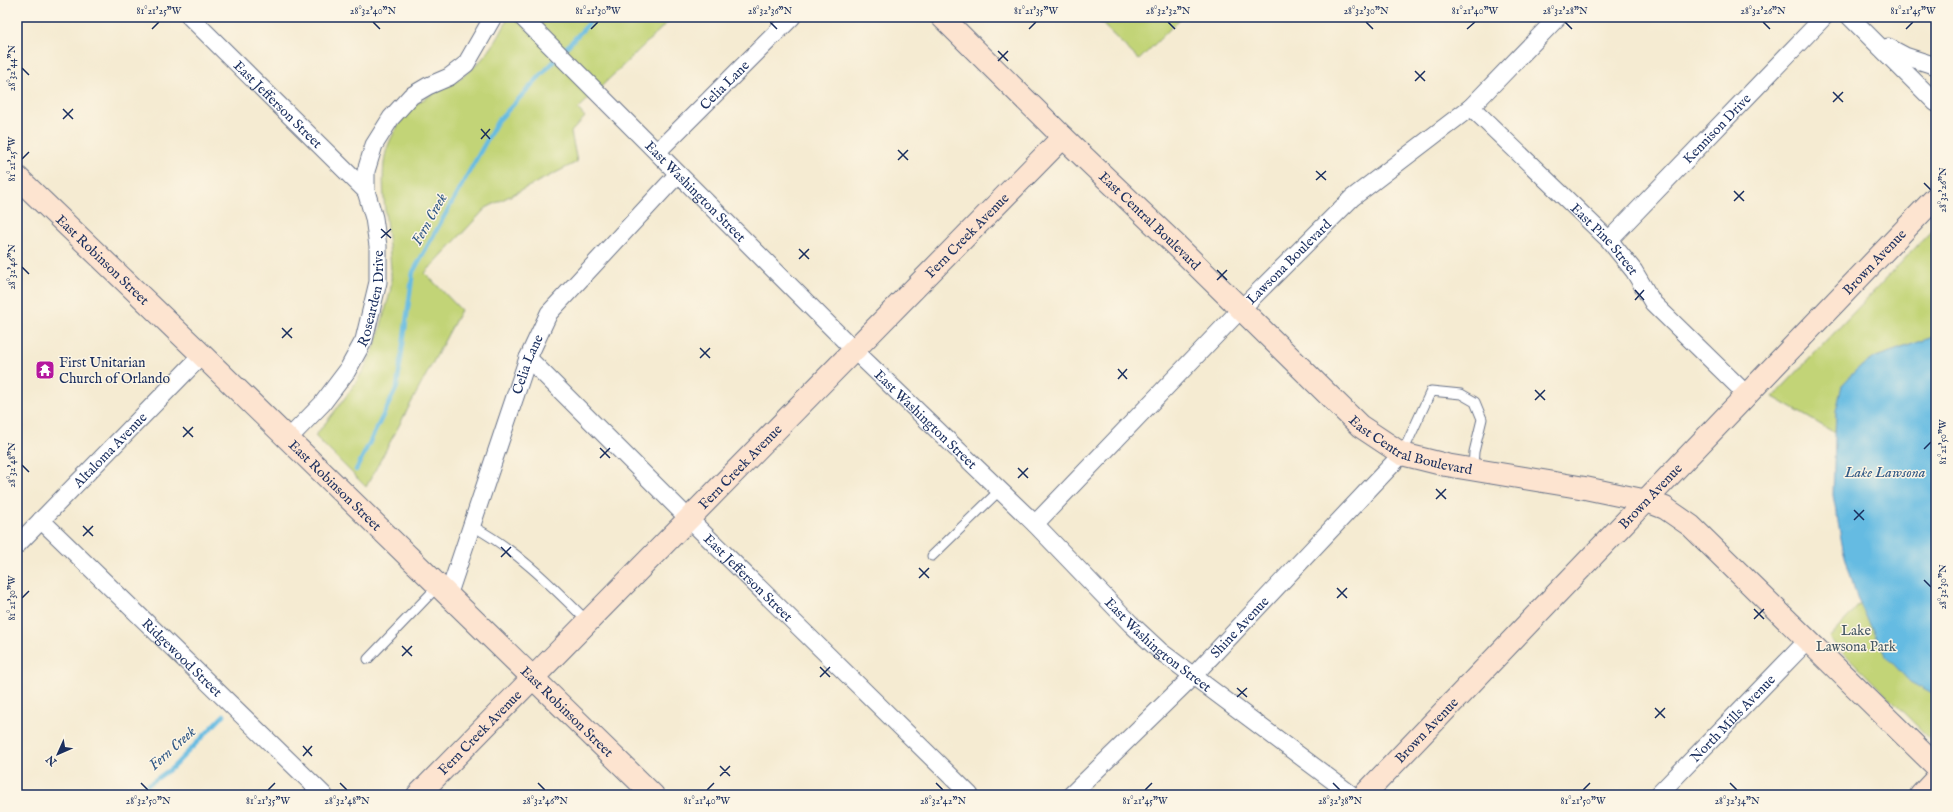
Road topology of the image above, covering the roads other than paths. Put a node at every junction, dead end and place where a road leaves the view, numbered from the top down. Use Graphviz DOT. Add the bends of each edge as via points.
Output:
graph roads {
  1 [pos="190,17"];
  2 [pos="493,17"];
  3 [pos="522,17"];
  4 [pos="792,17"];
  5 [pos="942,17"];
  6 [pos="1558,17"];
  7 [pos="1824,17"];
  8 [pos="1850,17"];
  9 [pos="1872,38"];
  10 [pos="1936,66"];
  11 [pos="1936,103"];
  12 [pos="1471,107"];
  13 [pos="1063,137"];
  14 [pos="657,152"];
  15 [pos="678,174"];
  16 [pos="17,177"];
  17 [pos="366,192"];
  18 [pos="1936,198"];
  19 [pos="1609,240"];
  20 [pos="1241,309"];
  21 [pos="854,350"];
  22 [pos="202,355"];
  23 [pos="528,358"];
  24 [pos="1747,395"];
  25 [pos="288,439"];
  26 [pos="1402,454"];
  27 [pos="1473,469"];
  28 [pos="1000,490"];
  29 [pos="1647,501"];
  30 [pos="688,518"];
  31 [pos="41,520"];
  32 [pos="1035,524"];
  33 [pos="472,526"];
  34 [pos="17,545"];
  35 [pos="932,556"];
  36 [pos="443,591"];
  37 [pos="588,622"];
  38 [pos="1807,641"];
  39 [pos="368,659"];
  40 [pos="1193,676"];
  41 [pos="533,678"];
  42 [pos="1936,766"];
  43 [pos="1936,779"];
  44 [pos="1080,792"];
  45 [pos="324,795"];
  46 [pos="418,795"];
  47 [pos="653,795"];
  48 [pos="970,795"];
  49 [pos="1352,795"];
  50 [pos="1364,795"];
  51 [pos="1658,795"];
  52 [pos="1921,795"];
  1 -- 17 [label="street, East Jefferson Street"];
  2 -- 17 [label="street, Rosearden Drive" via="466,64 449,77 411,96 391,118 374,145 366,170"];
  3 -- 14 [label="street, East Washington Street"];
  4 -- 14 [label="street, Celia Lane"];
  5 -- 13 [label="street, East Central Boulevard"];
  6 -- 12 [label="street, Lawsona Boulevard"];
  7 -- 19 [label="street, Kennison Drive"];
  8 -- 9 [label="street"];
  9 -- 10 [label="street" via="1905,56"];
  9 -- 11 [label="street"];
  12 -- 19 [label="street, East Pine Street"];
  12 -- 20 [label="street, Lawsona Boulevard" via="1352,198"];
  13 -- 20 [label="street, East Central Boulevard"];
  13 -- 21 [label="street, Fern Creek Avenue"];
  14 -- 15 [label="street, East Washington Street"];
  15 -- 21 [label="street, East Washington Street"];
  15 -- 23 [label="street, Celia Lane" via="549,313"];
  16 -- 22 [label="street, East Robinson Street"];
  17 -- 25 [label="street, Rosearden Drive" via="374,218 378,246 378,282 364,340 347,371 322,404"];
  18 -- 24 [label="street, Brown Avenue"];
  19 -- 24 [label="street, East Pine Street" via="1634,271 1653,303"];
  20 -- 26 [label="street, East Central Boulevard" via="1360,426"];
  20 -- 32 [label="street, Lawsona Boulevard"];
  21 -- 28 [label="street, East Washington Street"];
  21 -- 30 [label="street, Fern Creek Avenue"];
  22 -- 25 [label="street, East Robinson Street"];
  22 -- 31 [label="street, Altaloma Avenue"];
  23 -- 30 [label="street, East Jefferson Street"];
  23 -- 33 [label="street, Celia Lane"];
  24 -- 29 [label="street, Brown Avenue"];
  25 -- 36 [label="street, East Robinson Street"];
  26 -- 27 [label="street, East Central Boulevard"];
  26 -- 27 [label="lane" via="1431,391 1461,394 1475,402 1482,419 1474,452"];
  26 -- 40 [label="street, Shine Avenue"];
  27 -- 29 [label="street, East Central Boulevard"];
  28 -- 32 [label="street, East Washington Street"];
  28 -- 35 [label="lane"];
  29 -- 38 [label="street, East Central Boulevard" via="1665,508 1691,526"];
  29 -- 50 [label="street, Brown Avenue"];
  30 -- 37 [label="street, Fern Creek Avenue"];
  30 -- 48 [label="street, East Jefferson Street"];
  31 -- 34 [label="street, Altaloma Avenue"];
  31 -- 45 [label="street, Ridgewood Street"];
  32 -- 40 [label="street, East Washington Street" via="1131,624 1160,651"];
  33 -- 36 [label="street, Celia Lane"];
  33 -- 37 [label="lane" via="490,535 550,584"];
  36 -- 39 [label="lane"];
  36 -- 41 [label="street, East Robinson Street"];
  37 -- 41 [label="street, Fern Creek Avenue"];
  38 -- 42 [label="street, East Central Boulevard"];
  38 -- 51 [label="street, North Mills Avenue"];
  40 -- 44 [label="street, Shine Avenue"];
  40 -- 49 [label="street, East Washington Street"];
  41 -- 46 [label="street, Fern Creek Avenue"];
  41 -- 47 [label="street, East Robinson Street"];
  43 -- 52 [label="street"];
}
